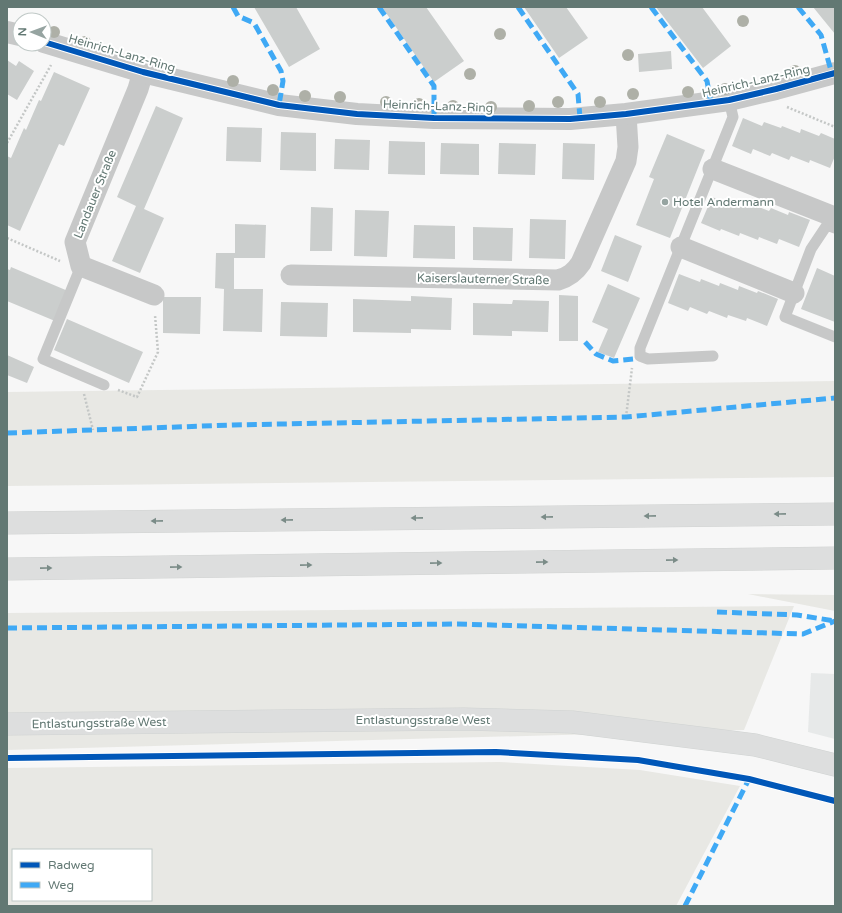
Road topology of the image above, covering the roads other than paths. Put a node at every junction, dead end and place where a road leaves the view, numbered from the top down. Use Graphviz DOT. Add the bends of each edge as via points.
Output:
graph roads {
  1 [pos="52,44"];
  2 [pos="143,72"];
  3 [pos="835,73"];
  4 [pos="730,100"];
  5 [pos="626,114"];
  6 [pos="713,168"];
  7 [pos="832,219"];
  8 [pos="681,247"];
  9 [pos="81,268"];
  10 [pos="291,275"];
  11 [pos="794,293"];
  12 [pos="154,294"];
  13 [pos="835,337"];
  14 [pos="713,356"];
  15 [pos="104,384"];
  16 [pos="835,514"];
  17 [pos="7,523"];
  18 [pos="830,559"];
  19 [pos="7,569"];
  20 [pos="7,724"];
  21 [pos="835,765"];
  1 -- 2 [label="street, Heinrich-Lanz-Ring"];
  2 -- 5 [label="street, Heinrich-Lanz-Ring" via="279,105 357,114 434,118 570,119"];
  2 -- 9 [label="street, Landauer Straße" via="75,242"];
  3 -- 4 [label="street, Heinrich-Lanz-Ring"];
  4 -- 5 [label="street, Heinrich-Lanz-Ring"];
  4 -- 6 [label="lane" via="733,117"];
  5 -- 10 [label="street, Kaiserslauterner Straße" via="626,161 581,263 575,272 567,277 558,280"];
  6 -- 7 [label="street"];
  6 -- 8 [label="lane"];
  7 -- 11 [label="lane" via="811,249"];
  8 -- 11 [label="street"];
  8 -- 14 [label="lane" via="640,348 640,356 648,359"];
  9 -- 12 [label="street"];
  9 -- 15 [label="lane" via="43,359"];
  11 -- 13 [label="lane" via="785,317"];
  16 -- 17 [label="main road, one-way"];
  19 -- 18 [label="main road, one-way"];
  20 -- 21 [label="main road, Entlastungsstraße West" via="464,719 572,722 755,745"];
}
